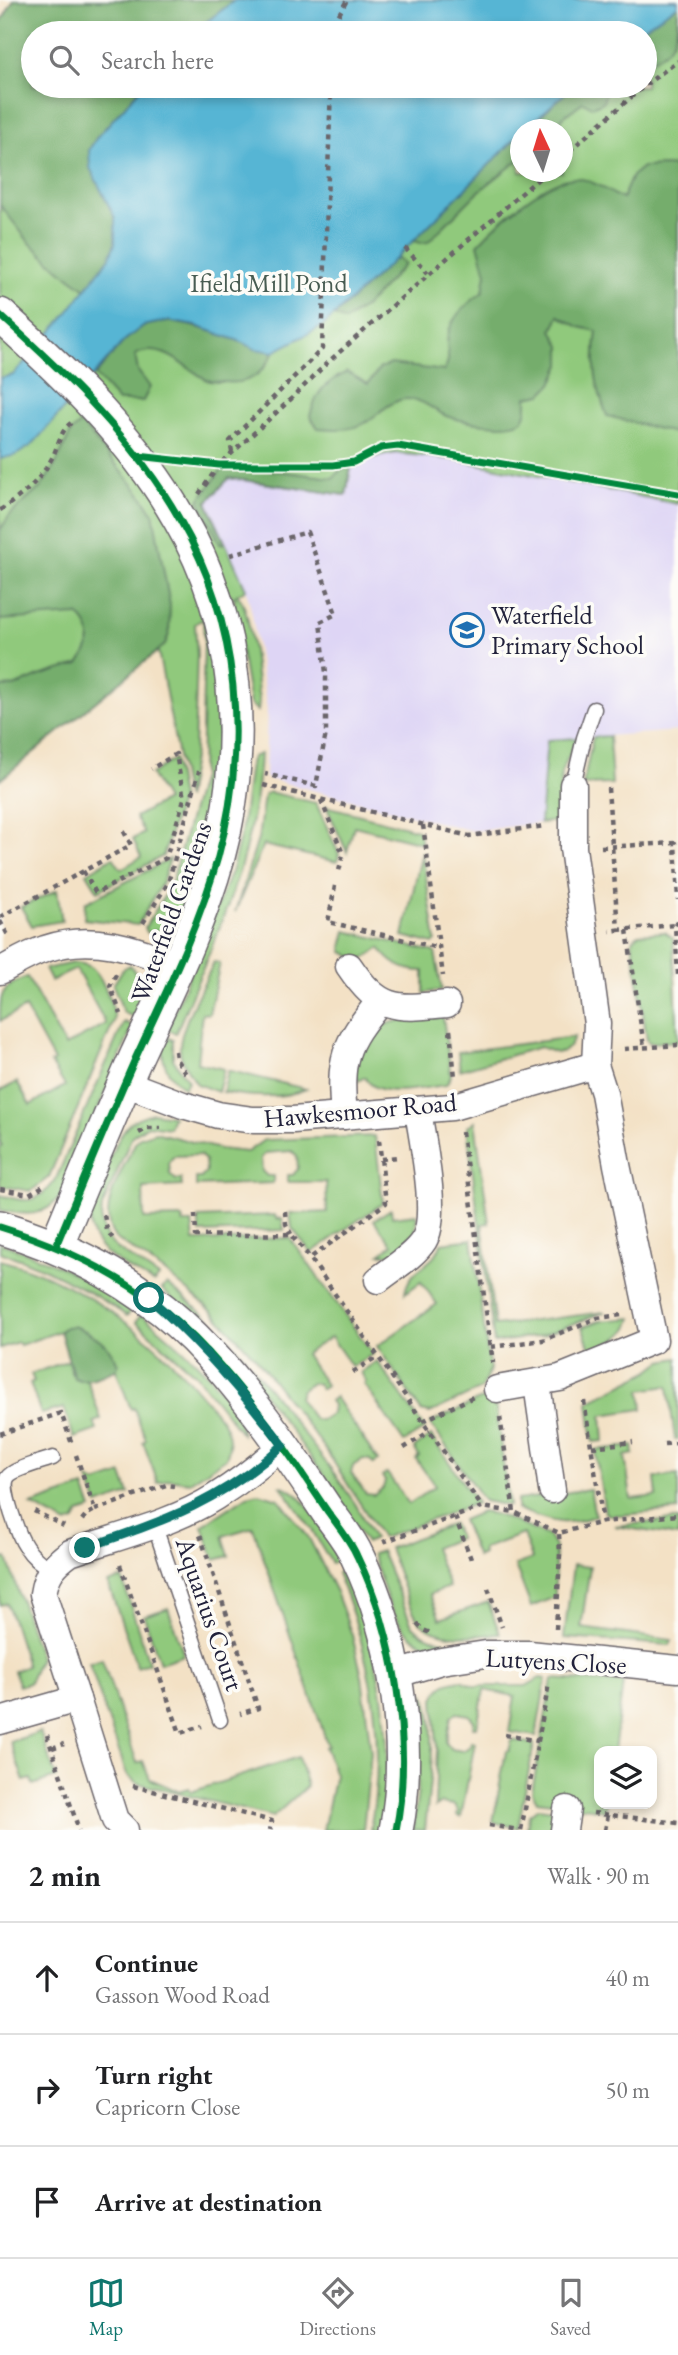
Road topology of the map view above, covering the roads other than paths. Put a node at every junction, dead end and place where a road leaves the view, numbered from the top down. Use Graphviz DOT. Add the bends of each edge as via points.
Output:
graph roads {
  1 [pos="7,321"];
  2 [pos="594,709"];
  3 [pos="573,785"];
  4 [pos="178,966"];
  5 [pos="349,967"];
  6 [pos="0,971"];
  7 [pos="380,1001"];
  8 [pos="447,1004"];
  9 [pos="595,1065"];
  10 [pos="125,1083"];
  11 [pos="418,1111"];
  12 [pos="344,1116"];
  13 [pos="0,1227"];
  14 [pos="56,1246"];
  15 [pos="378,1280"];
  16 [pos="666,1339"];
  17 [pos="497,1389"];
  18 [pos="540,1396"];
  19 [pos="283,1445"];
  20 [pos="52,1458"];
  21 [pos="552,1490"];
  22 [pos="154,1524"];
  23 [pos="51,1570"];
  24 [pos="678,1670"];
  25 [pos="394,1675"];
  26 [pos="77,1699"];
  27 [pos="220,1720"];
  28 [pos="0,1721"];
  29 [pos="125,1830"];
  30 [pos="396,1830"];
  1 -- 4 [label="street, Waterfield Gardens" via="93,404 138,456 193,543 222,622 236,729 232,795 217,859"];
  2 -- 3 [label="lane"];
  3 -- 9 [label="street" via="573,848 597,1024"];
  4 -- 6 [label="street" via="130,947 103,943 44,949"];
  4 -- 10 [label="street, Waterfield Gardens"];
  5 -- 7 [label="street"];
  7 -- 8 [label="street" via="395,1006"];
  7 -- 12 [label="street" via="359,1027 343,1059"];
  9 -- 11 [label="street, Hawkesmoor Road" via="452,1107"];
  9 -- 16 [label="street" via="648,1312"];
  10 -- 12 [label="street, Hawkesmoor Road" via="218,1115 293,1120"];
  10 -- 14 [label="street, Waterfield Gardens"];
  11 -- 12 [label="street, Hawkesmoor Road"];
  11 -- 15 [label="street" via="430,1224 414,1252"];
  13 -- 14 [label="street"];
  14 -- 19 [label="street" via="149,1298 243,1393"];
  16 -- 18 [label="street" via="560,1378"];
  17 -- 18 [label="street"];
  18 -- 21 [label="street"];
  19 -- 22 [label="street" via="213,1498"];
  19 -- 25 [label="street" via="357,1554 383,1623"];
  20 -- 23 [label="lane" via="14,1472 5,1489 24,1545"];
  22 -- 23 [label="street" via="70,1553"];
  22 -- 27 [label="lane, Aquarius Court"];
  23 -- 26 [label="street" via="43,1594"];
  24 -- 25 [label="street, Lutyens Close" via="506,1654 441,1661"];
  25 -- 30 [label="street" via="402,1762"];
  26 -- 28 [label="street"];
  26 -- 29 [label="street" via="114,1820"];
}
